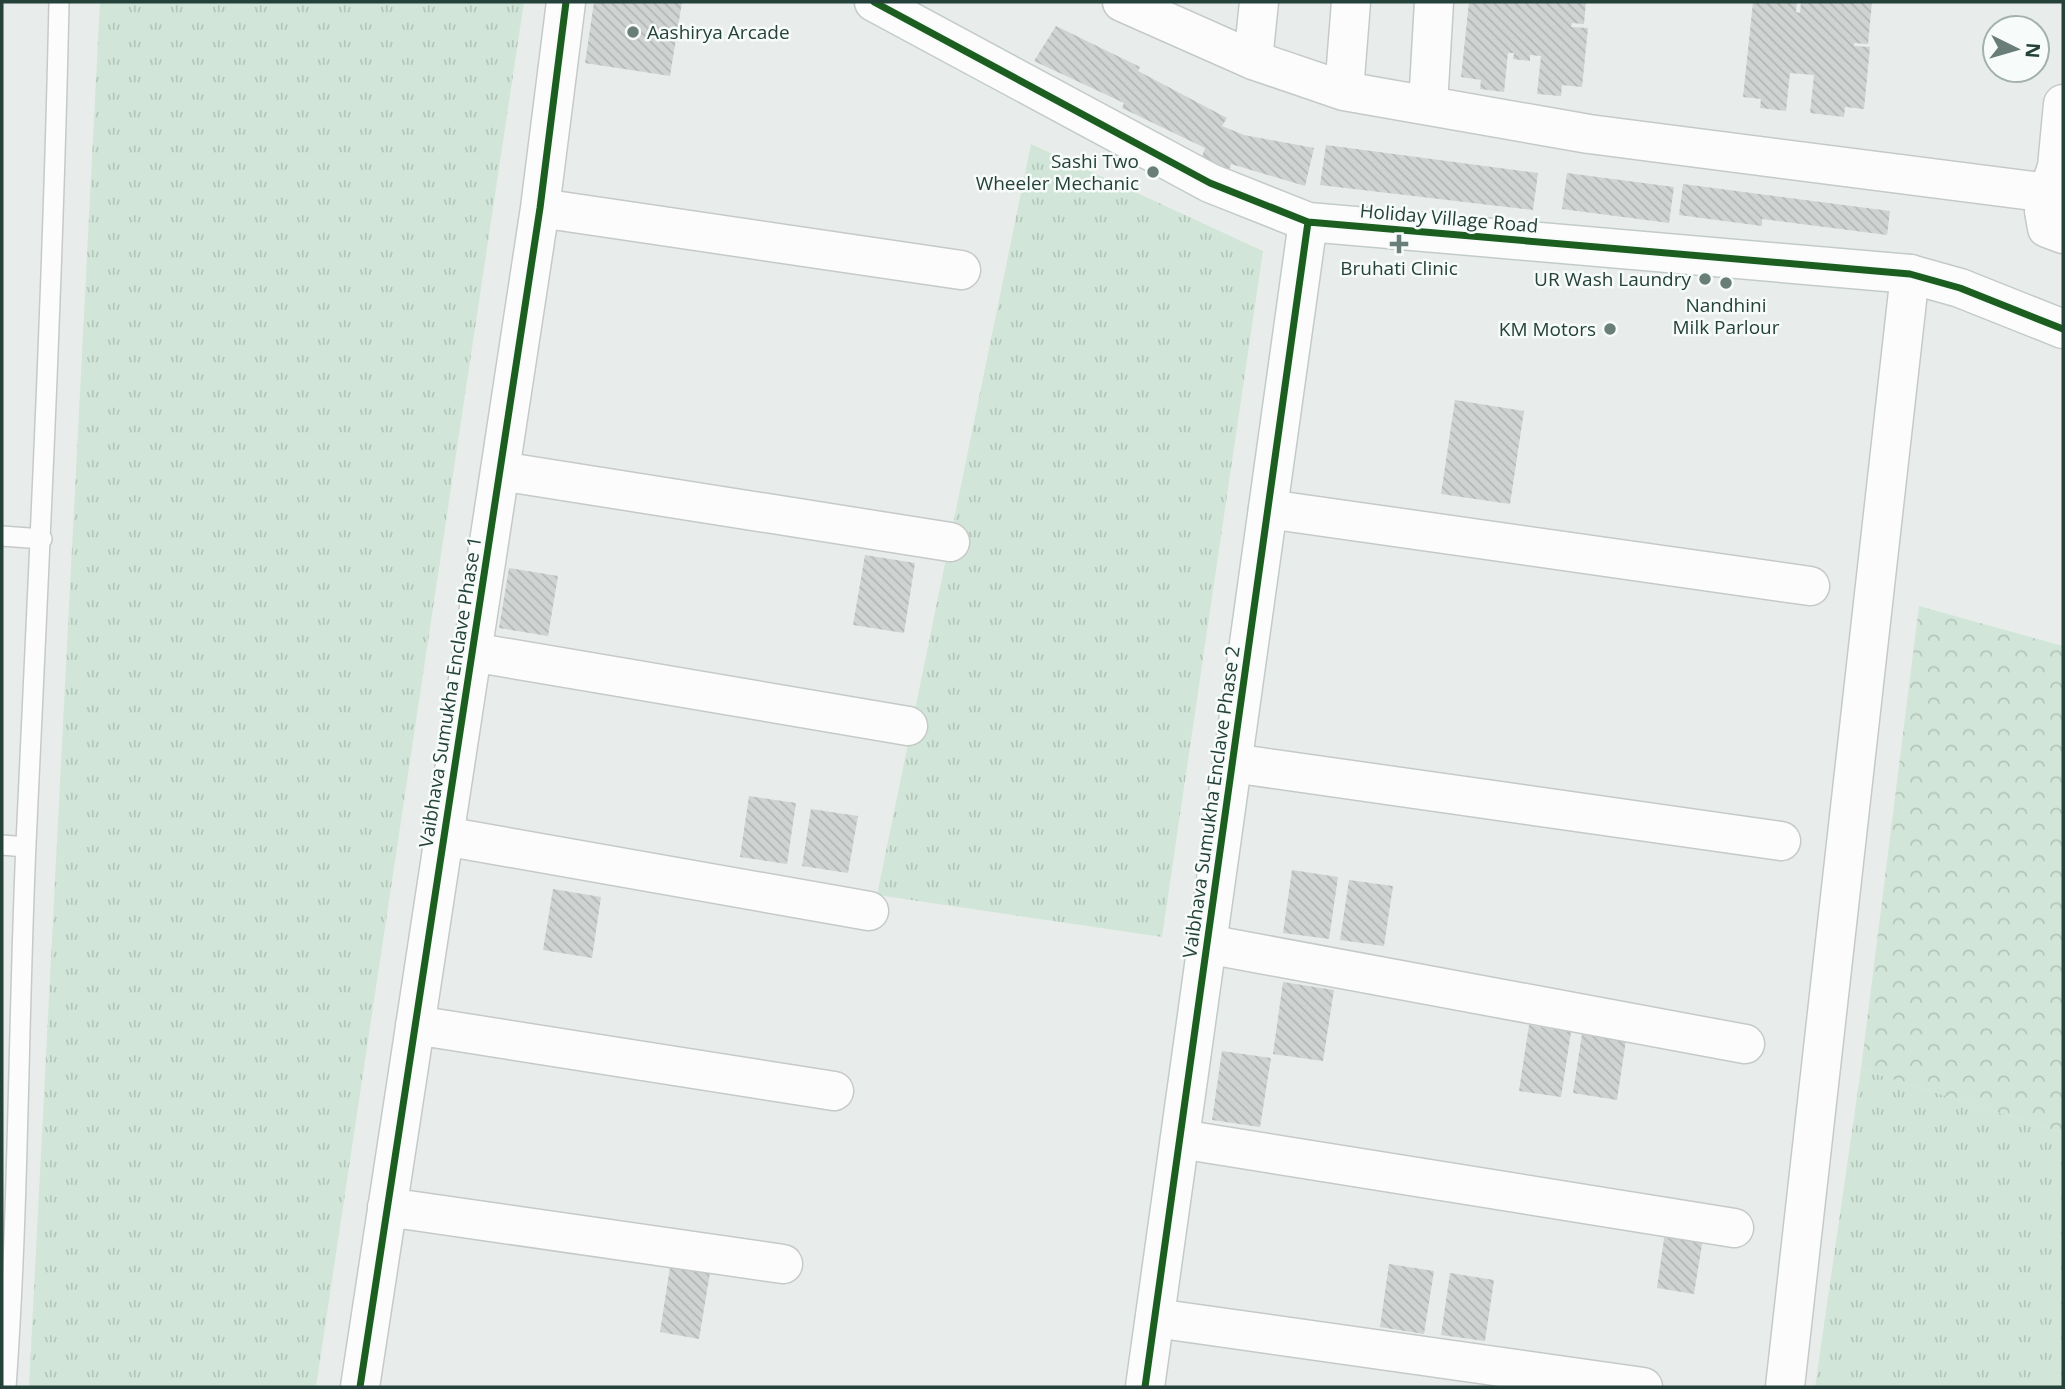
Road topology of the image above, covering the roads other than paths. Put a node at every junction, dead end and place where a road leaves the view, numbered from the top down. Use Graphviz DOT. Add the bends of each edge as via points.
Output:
graph roads {
  1 [pos="60,2"];
  2 [pos="566,2"];
  3 [pos="874,2"];
  4 [pos="1122,2"];
  5 [pos="1259,2"];
  6 [pos="1351,2"];
  7 [pos="1434,2"];
  8 [pos="1253,60"];
  9 [pos="1344,91"];
  10 [pos="2063,104"];
  11 [pos="1428,105"];
  12 [pos="2048,193"];
  13 [pos="540,208"];
  14 [pos="1308,222"];
  15 [pos="2063,234"];
  16 [pos="961,270"];
  17 [pos="1910,274"];
  18 [pos="2063,329"];
  19 [pos="500,471"];
  20 [pos="1268,509"];
  21 [pos="2,536"];
  22 [pos="42,539"];
  23 [pos="950,541"];
  24 [pos="1810,586"];
  25 [pos="472,652"];
  26 [pos="908,726"];
  27 [pos="1232,763"];
  28 [pos="444,836"];
  29 [pos="1781,841"];
  30 [pos="2,845"];
  31 [pos="26,847"];
  32 [pos="869,911"];
  33 [pos="1207,944"];
  34 [pos="415,1025"];
  35 [pos="1745,1044"];
  36 [pos="834,1091"];
  37 [pos="1180,1139"];
  38 [pos="10,1170"];
  39 [pos="387,1207"];
  40 [pos="1734,1228"];
  41 [pos="783,1264"];
  42 [pos="1155,1318"];
  43 [pos="6,1387"];
  44 [pos="360,1387"];
  45 [pos="1145,1387"];
  46 [pos="1643,1387"];
  47 [pos="1784,1387"];
  1 -- 22 [label="lane"];
  2 -- 13 [label="street, Vaibhava Sumukha Enclave Phase 1"];
  3 -- 14 [label="street, Holiday Village Road" via="1210,183"];
  4 -- 8 [label="street"];
  5 -- 8 [label="street"];
  6 -- 9 [label="street"];
  7 -- 11 [label="street"];
  8 -- 9 [label="street"];
  9 -- 11 [label="street"];
  10 -- 12 [label="street" via="2057,167"];
  11 -- 12 [label="street" via="1589,134"];
  12 -- 15 [label="street" via="2047,228"];
  13 -- 16 [label="street"];
  13 -- 19 [label="street, Vaibhava Sumukha Enclave Phase 1"];
  14 -- 17 [label="street, Holiday Village Road"];
  14 -- 20 [label="street, Vaibhava Sumukha Enclave Phase 2"];
  17 -- 18 [label="street, Holiday Village Road" via="1960,288"];
  17 -- 47 [label="street"];
  19 -- 23 [label="street"];
  19 -- 25 [label="street, Vaibhava Sumukha Enclave Phase 1"];
  20 -- 24 [label="street"];
  20 -- 27 [label="street, Vaibhava Sumukha Enclave Phase 2"];
  21 -- 22 [label="lane"];
  22 -- 31 [label="lane"];
  25 -- 26 [label="street"];
  25 -- 28 [label="street, Vaibhava Sumukha Enclave Phase 1"];
  27 -- 29 [label="street"];
  27 -- 33 [label="street, Vaibhava Sumukha Enclave Phase 2"];
  28 -- 32 [label="street"];
  28 -- 34 [label="street, Vaibhava Sumukha Enclave Phase 1"];
  30 -- 31 [label="lane"];
  31 -- 38 [label="lane"];
  33 -- 35 [label="street"];
  33 -- 37 [label="street, Vaibhava Sumukha Enclave Phase 2"];
  34 -- 36 [label="street"];
  34 -- 39 [label="street, Vaibhava Sumukha Enclave Phase 1"];
  37 -- 40 [label="street"];
  37 -- 42 [label="street, Vaibhava Sumukha Enclave Phase 2"];
  38 -- 43 [label="lane"];
  39 -- 41 [label="street"];
  39 -- 44 [label="street, Vaibhava Sumukha Enclave Phase 1"];
  42 -- 45 [label="street, Vaibhava Sumukha Enclave Phase 2"];
  42 -- 46 [label="street"];
}
